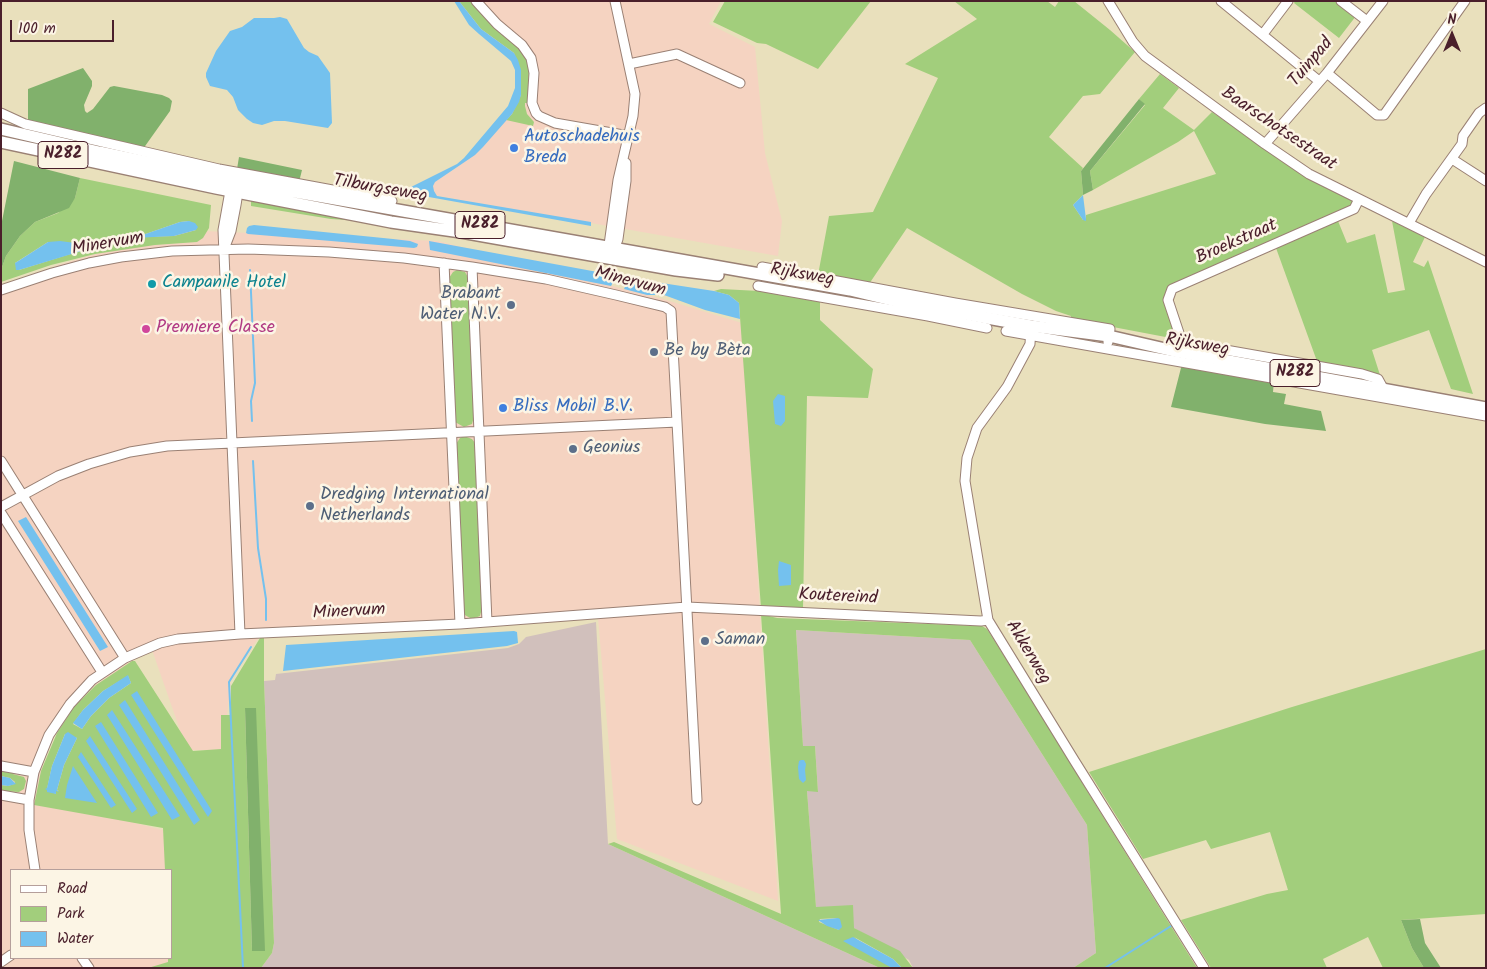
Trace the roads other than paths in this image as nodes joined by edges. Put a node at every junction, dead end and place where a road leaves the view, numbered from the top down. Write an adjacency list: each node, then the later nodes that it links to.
1 (476, 1): 18 (street)
2 (615, 1): 11 (street)
3 (1108, 1): 20 (street, Baarschotsestraat)
4 (1221, 1): 10 (street)
5 (1288, 1): 10 (street)
6 (1341, 1): 9 (street)
7 (1382, 1): 9 (street, Tuinpad)
8 (1465, 1): 12 (street)
9 (1367, 21): 12 (street, Tuinpad)
10 (1263, 34): 13 (street)
11 (629, 64): 14 (street); 18 (street)
12 (1327, 73): 13 (street, Tuinpad)
13 (1319, 81): 20 (street, Tuinpad)
14 (740, 83)
15 (1486, 108): 21 (street)
16 (2, 115): 25 (street, Tilburgseweg)
17 (1, 129): 23 (main road, Tilburgseweg / N282)
18 (629, 136): 28 (street)
19 (1, 142): 23 (main road, Tilburgseweg / N282)
20 (1265, 144): 24 (street, Baarschotsestraat)
21 (1452, 158): 22 (street); 26 (street)
22 (1486, 181)
23 (234, 188): 27 (street); 28 (main road, Tilburgseweg / N282)
24 (1359, 199): 26 (street, Baarschotsestraat); 40 (street, Broekstraat)
25 (392, 201)
26 (1409, 223): 29 (street, Baarschotsestraat)
27 (224, 249): 30 (street, Minervum); 33 (street, Minervum); 47 (street)
28 (611, 252): 32 (main road, Tilburgseweg / N282)
29 (1486, 262)
30 (444, 263): 31 (street, Minervum); 46 (street)
31 (472, 267): 44 (street, Minervum); 45 (street)
32 (757, 277): 34 (main road, Rijksweg / N282); 35 (street, Rijksweg)
33 (1, 290)
34 (850, 290): 35 (main road, Rijksweg / N282); 39 (street, Rijksweg)
35 (900, 306): 36 (street, Rijksweg); 37 (main road, Rijksweg / N282)
36 (987, 328)
37 (1031, 330): 38 (street, Rijksweg); 39 (main road, Rijksweg / N282); 41 (street, Rijksweg); 53 (street, Akkerweg)
38 (1006, 331)
39 (1108, 339): 40 (main road, Rijksweg / N282)
40 (1177, 347): 41 (main road, Rijksweg / N282)
41 (1384, 393): 42 (main road, Rijksweg / N282); 43 (street, Rijksweg)
42 (1486, 408)
43 (1486, 416)
44 (677, 422): 45 (street); 52 (street, Minervum)
45 (479, 431): 46 (street); 54 (street)
46 (451, 432): 47 (street); 55 (street)
47 (232, 442): 49 (street); 56 (street)
48 (1, 461): 49 (street)
49 (22, 494): 50 (street); 57 (street)
50 (1, 507)
51 (1, 513): 58 (street)
52 (687, 607): 53 (street, Koutereind); 54 (street, Minervum); 63 (street, Minervum)
53 (988, 620): 65 (street, Akkerweg)
54 (487, 622): 55 (street, Minervum)
55 (460, 624): 56 (street, Minervum)
56 (240, 634): 57 (street, Minervum)
57 (125, 658): 58 (street, Minervum)
58 (102, 672): 60 (street, Minervum)
59 (1, 766): 60 (street)
60 (34, 772): 62 (street, Minervum)
61 (1, 795): 62 (street)
62 (29, 800): 64 (street, Minervum)
63 (697, 800)
64 (36, 869)
65 (1204, 968)

